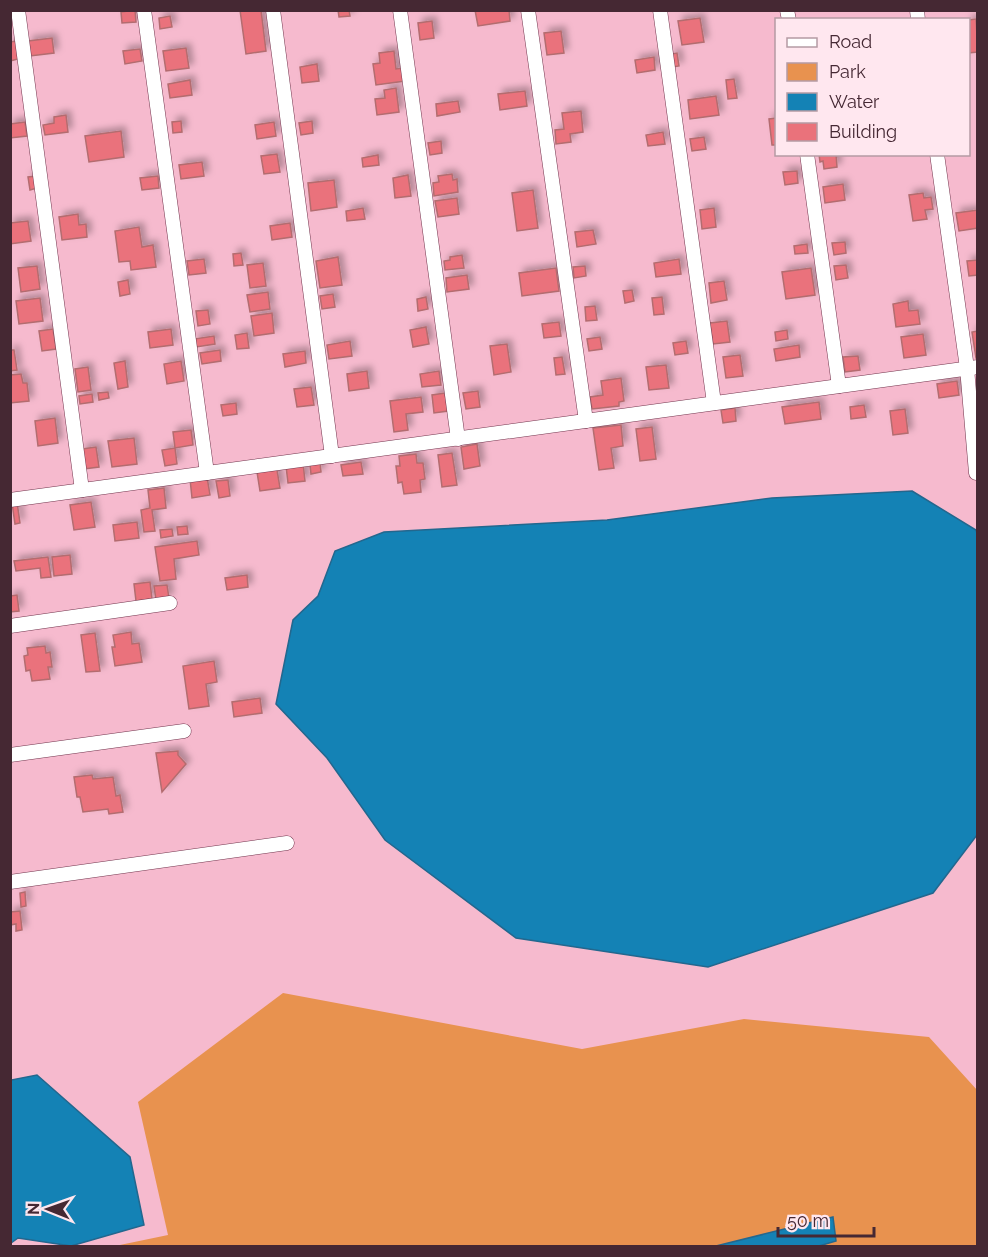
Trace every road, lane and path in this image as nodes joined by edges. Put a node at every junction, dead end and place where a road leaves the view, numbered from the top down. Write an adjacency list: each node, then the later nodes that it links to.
1 (18, 10): 17 (street)
2 (144, 10): 15 (street)
3 (273, 10): 14 (street)
4 (400, 10): 13 (street)
5 (528, 10): 12 (street)
6 (660, 10): 11 (street)
7 (807, 156): 10 (street)
8 (937, 156): 9 (street)
9 (972, 368): 10 (street); 16 (street)
10 (839, 386): 11 (street)
11 (714, 403): 12 (street)
12 (586, 421): 13 (street)
13 (458, 439): 14 (street)
14 (332, 456): 15 (street)
15 (207, 473): 17 (street)
16 (976, 473)
17 (82, 490): 18 (street)
18 (10, 500)
19 (170, 603): 20 (street)
20 (10, 626)
21 (184, 731): 22 (street)
22 (10, 755)
23 (287, 843): 24 (street)
24 (10, 882)

